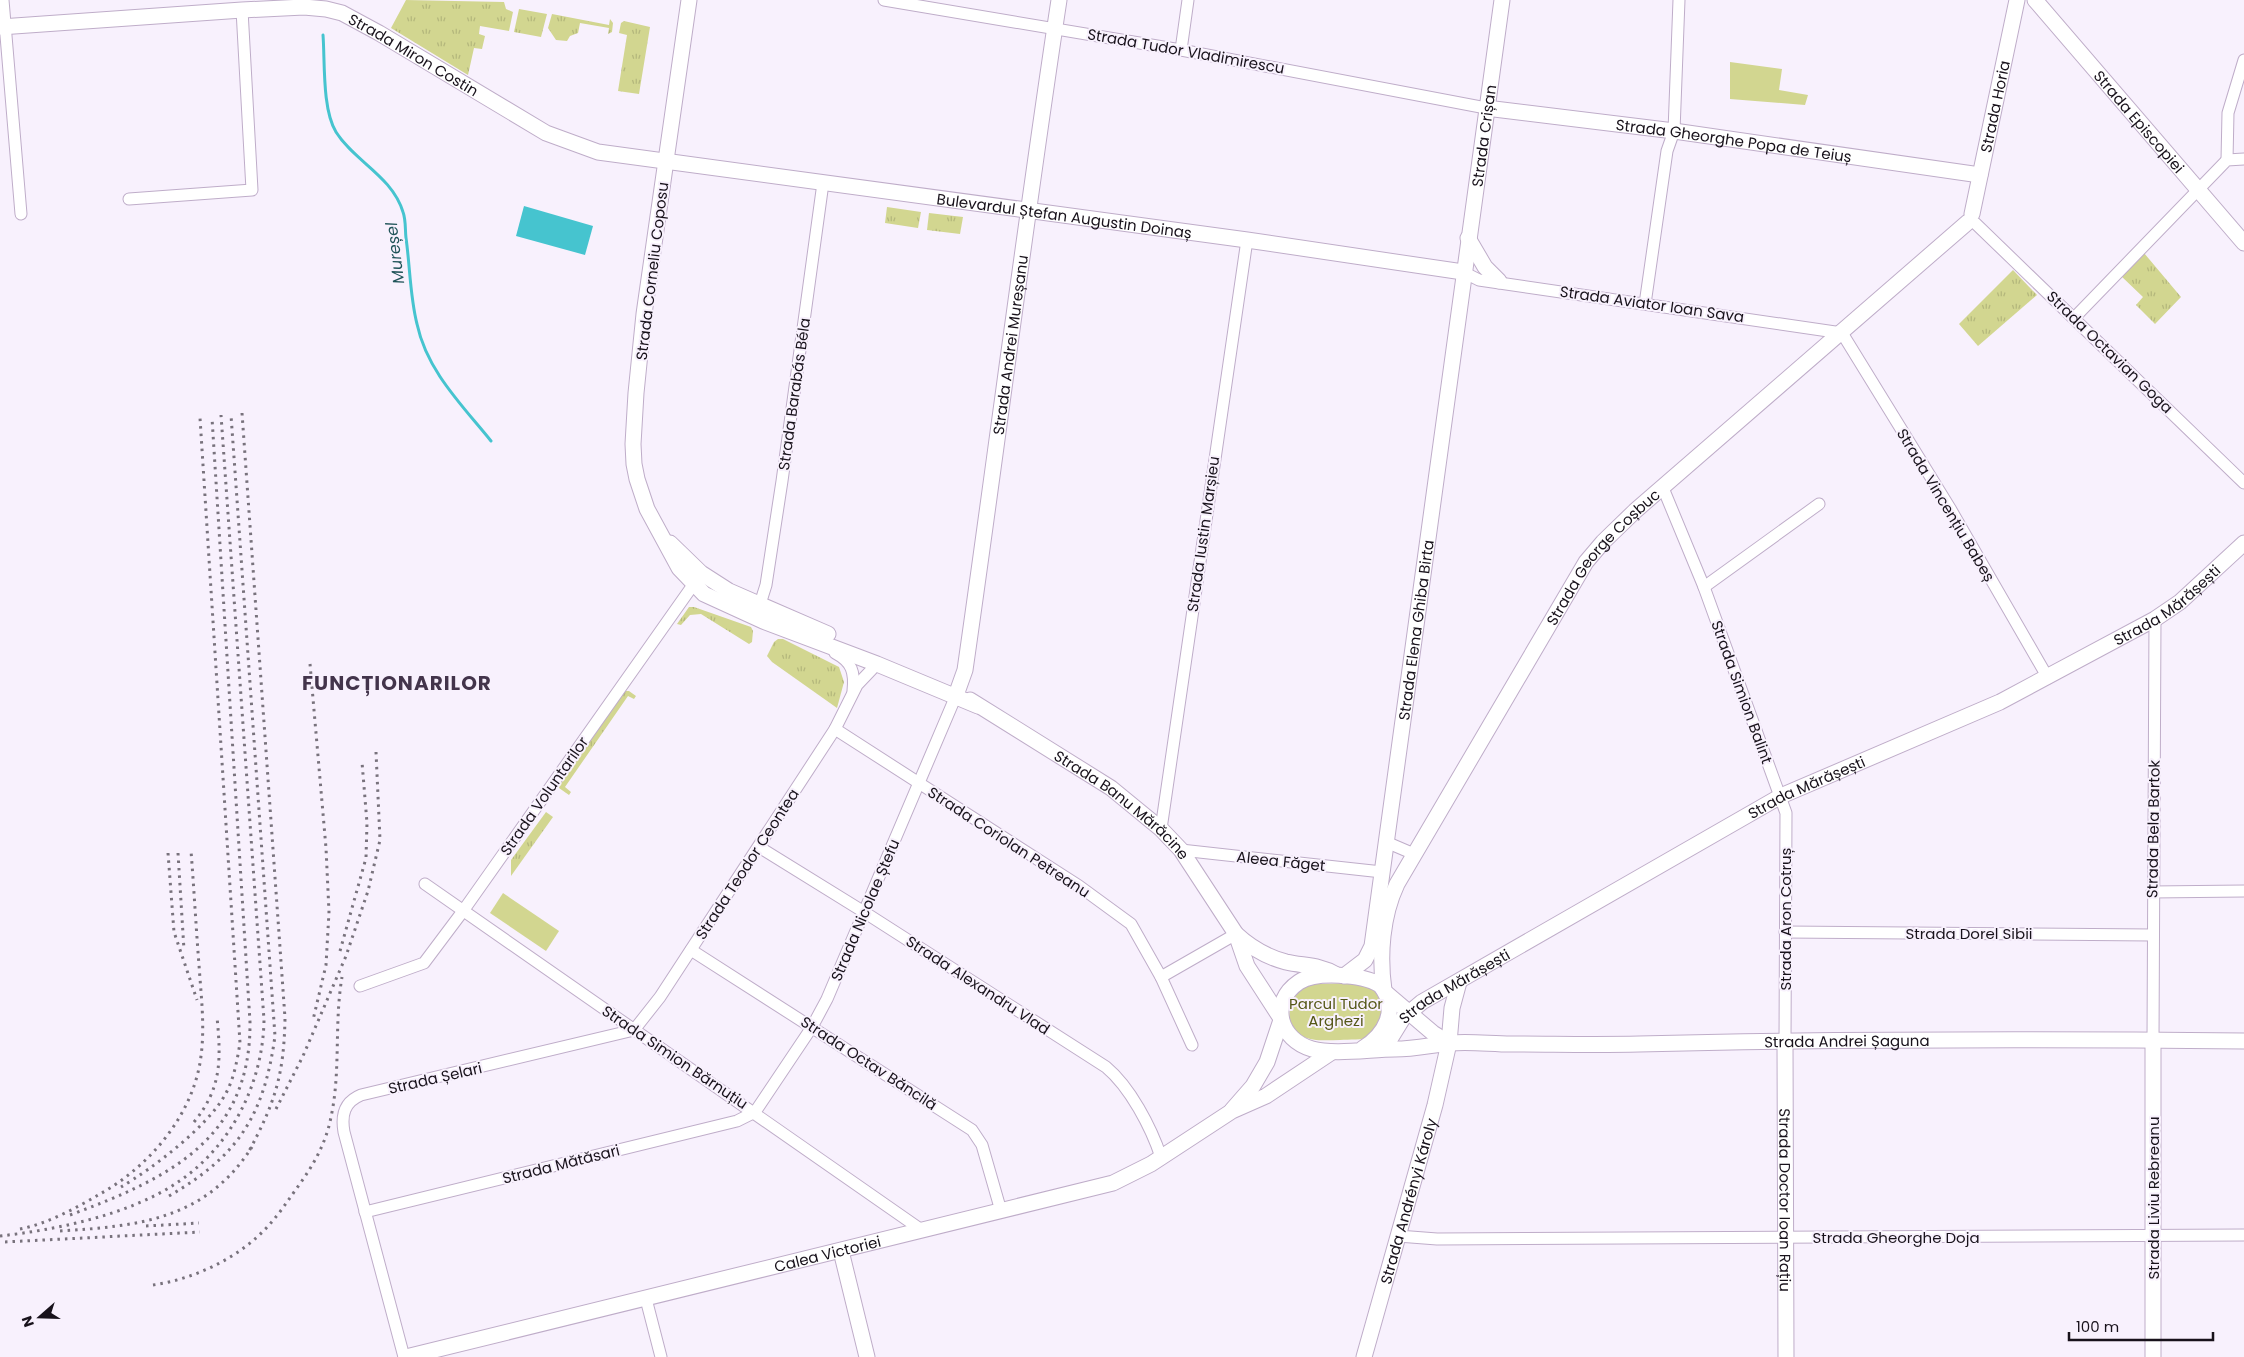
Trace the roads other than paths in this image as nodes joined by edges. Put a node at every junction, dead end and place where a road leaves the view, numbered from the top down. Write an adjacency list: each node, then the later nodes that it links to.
1 (3, 0): 11 (street)
2 (689, 0): 19 (main road, Strada Corneliu Coposu)
3 (884, 0): 12 (street, Strada Tudor Vladimirescu)
4 (1059, 0): 12 (main road, Strada Andrei Mureșanu)
5 (1188, 0): 13 (street)
6 (1502, 0): 15 (main road, Strada Crișan)
7 (1679, 0): 16 (street)
8 (2017, 0): 20 (main road, Strada Horia)
9 (2035, 0): 22 (main road, Strada Episcopiei)
10 (242, 5): 11 (main road, Strada Miron Costin); 19 (main road, Strada Miron Costin); 23 (street)
11 (3, 27): 25 (street)
12 (1054, 29): 13 (street, Strada Tudor Vladimirescu); 24 (main road, Strada Andrei Mureșanu)
13 (1181, 50): 15 (street, Strada Tudor Vladimirescu)
14 (2244, 60): 18 (street)
15 (1486, 108): 16 (main road, Strada Gheorghe Popa de Teiuș); 27 (main road, Strada Crișan)
16 (1674, 131): 20 (main road, Strada Gheorghe Popa de Teiuș); 32 (street)
17 (2244, 159): 18 (street)
18 (2227, 160): 22 (street)
19 (666, 162): 21 (main road, Bulevardul Ștefan Augustin Doinaș); 39 (main road, Strada Corneliu Coposu)
20 (1980, 175): 26 (main road, Strada Horia)
21 (823, 183): 24 (main road, Bulevardul Ștefan Augustin Doinaș); 41 (street, Strada Barabás Béla)
22 (2199, 188): 29 (main road, Strada Episcopiei); 33 (street)
23 (129, 199)
24 (1027, 210): 28 (main road, Bulevardul Ștefan Augustin Doinaș); 47 (main road, Strada Andrei Mureșanu)
25 (21, 214)
26 (1972, 220): 33 (street, Strada Octavian Goga); 34 (main road, Strada George Coșbuc)
27 (1468, 238): 30 (main road, Strada Crișan); 31 (main road)
28 (1247, 240): 30 (main road, Bulevardul Ștefan Augustin Doinaș); 51 (street, Strada Iustin Marșieu)
29 (2244, 243)
30 (1463, 272): 31 (street, Strada Aviator Ioan Sava); 52 (main road, Strada Elena Ghiba Birta)
31 (1499, 281): 32 (street, Strada Aviator Ioan Sava)
32 (1645, 304): 34 (street, Strada Aviator Ioan Sava)
33 (2075, 317): 35 (street, Strada Octavian Goga)
34 (1842, 333): 36 (main road, Strada George Coșbuc); 45 (street, Strada Vincențiu Babeș)
35 (2244, 483)
36 (1663, 488): 40 (street, Strada Simion Balint); 55 (main road, Strada George Coșbuc)
37 (1819, 504): 40 (street)
38 (2244, 543): 42 (main road, Strada Mărășești)
39 (697, 579): 41 (main road, Strada Banu Mărăcine); 43 (main road, Strada Banu Mărăcine); 60 (street, Strada Voluntarilor)
40 (1704, 587): 50 (street, Strada Simion Balint)
41 (760, 604): 47 (main road, Strada Banu Mărăcine)
42 (2155, 619): 45 (main road, Strada Mărășești); 59 (street, Strada Bela Bartok)
43 (822, 642): 44 (main road, Strada Banu Mărăcine); 46 (street, Strada Teodor Ceontea)
44 (877, 664): 46 (street, Strada Teodor Ceontea); 47 (main road, Strada Banu Mărăcine)
45 (2048, 678): 50 (main road, Strada Mărășești)
46 (853, 693): 48 (street, Strada Teodor Ceontea)
47 (957, 694): 49 (street, Strada Nicolae Ștefu); 51 (main road, Strada Banu Mărăcine)
48 (835, 729): 49 (street, Strada Coriolan Petreanu); 53 (street, Strada Teodor Ceontea)
49 (918, 784): 61 (street, Strada Nicolae Ștefu); 67 (street, Strada Coriolan Petreanu)
50 (1781, 796): 62 (street, Strada Aron Cotruș); 68 (main road, Strada Mărășești)
51 (1161, 829): 54 (main road, Strada Banu Mărăcine)
52 (1386, 842): 55 (street); 56 (main road, Strada Elena Ghiba Birta)
53 (758, 847): 61 (street, Strada Alexandru Vlad); 65 (street, Strada Teodor Ceontea)
54 (1181, 850): 56 (street, Aleea Făget); 63 (main road, Strada Banu Mărăcine)
55 (1414, 854): 70 (main road, Strada George Coșbuc)
56 (1382, 872): 66 (main road, Strada Elena Ghiba Birta)
57 (425, 884): 60 (street, Strada Simion Bărnuțiu)
58 (2244, 891): 59 (street)
59 (2152, 892): 64 (street, Strada Bela Bartok)
60 (463, 911): 69 (street, Strada Voluntarilor); 74 (street, Strada Simion Bărnuțiu)
61 (864, 912): 73 (street, Strada Nicolae Ștefu); 85 (street, Strada Alexandru Vlad)
62 (1785, 932): 64 (street, Strada Dorel Sibii); 77 (street, Strada Aron Cotruș)
63 (1236, 934): 66 (main road, Strada Banu Mărăcine); 67 (street); 72 (main road, Strada Banu Mărăcine)
64 (2152, 935): 75 (street, Strada Bela Bartok)
65 (691, 950): 73 (street, Strada Octav Băncilă); 74 (street, Strada Teodor Ceontea)
66 (1341, 976): 70 (main road); 72 (main road)
67 (1161, 977): 79 (street, Strada Coriolan Petreanu)
68 (1459, 982): 71 (main road, Strada Mărășești); 78 (main road)
69 (360, 986)
70 (1385, 992): 71 (main road); 80 (main road)
71 (1409, 1013): 78 (main road); 81 (main road, Strada Mărășești)
72 (1281, 1019): 82 (main road); 83 (main road, Calea Victoriei)
73 (812, 1027): 84 (street, Strada Nicolae Ștefu); 86 (street, Strada Octav Băncilă)
74 (634, 1030): 84 (street, Strada Simion Bărnuțiu); 87 (street, Strada Șelari)
75 (2153, 1040): 76 (main road, Strada Andrei Șaguna); 77 (main road, Strada Andrei Șaguna); 91 (main road, Strada Liviu Rebreanu)
76 (2244, 1041)
77 (1785, 1042): 78 (main road, Strada Andrei Șaguna); 92 (main road, Strada Doctor Ioan Rațiu)
78 (1449, 1043): 81 (main road, Strada Andrei Șaguna); 90 (main road, Strada Andrényi Károly)
79 (1192, 1045)
80 (1362, 1049): 81 (main road, Strada Andrei Șaguna); 82 (main road)
81 (1381, 1049)
82 (1332, 1052): 83 (main road, Calea Victoriei)
83 (1232, 1111): 85 (main road, Calea Victoriei)
84 (755, 1112): 87 (street, Strada Mătăsari); 88 (street, Strada Simion Bărnuțiu)
85 (1161, 1158): 86 (main road, Calea Victoriei)
86 (1001, 1211): 88 (main road, Calea Victoriei)
87 (365, 1212): 95 (street)
88 (924, 1231): 93 (main road, Calea Victoriei)
89 (2244, 1235): 91 (street, Strada Gheorghe Doja)
90 (1398, 1236): 92 (street, Strada Gheorghe Doja); 98 (main road, Strada Andrényi Károly)
91 (2154, 1236): 92 (street, Strada Gheorghe Doja); 100 (main road, Strada Liviu Rebreanu)
92 (1786, 1238): 99 (main road, Strada Doctor Ioan Rațiu)
93 (842, 1251): 94 (main road, Calea Victoriei); 97 (main road)
94 (646, 1299): 95 (main road, Calea Victoriei); 96 (street)
95 (405, 1357)
96 (661, 1357)
97 (867, 1357)
98 (1364, 1357)
99 (1786, 1357)
100 (2153, 1357)

